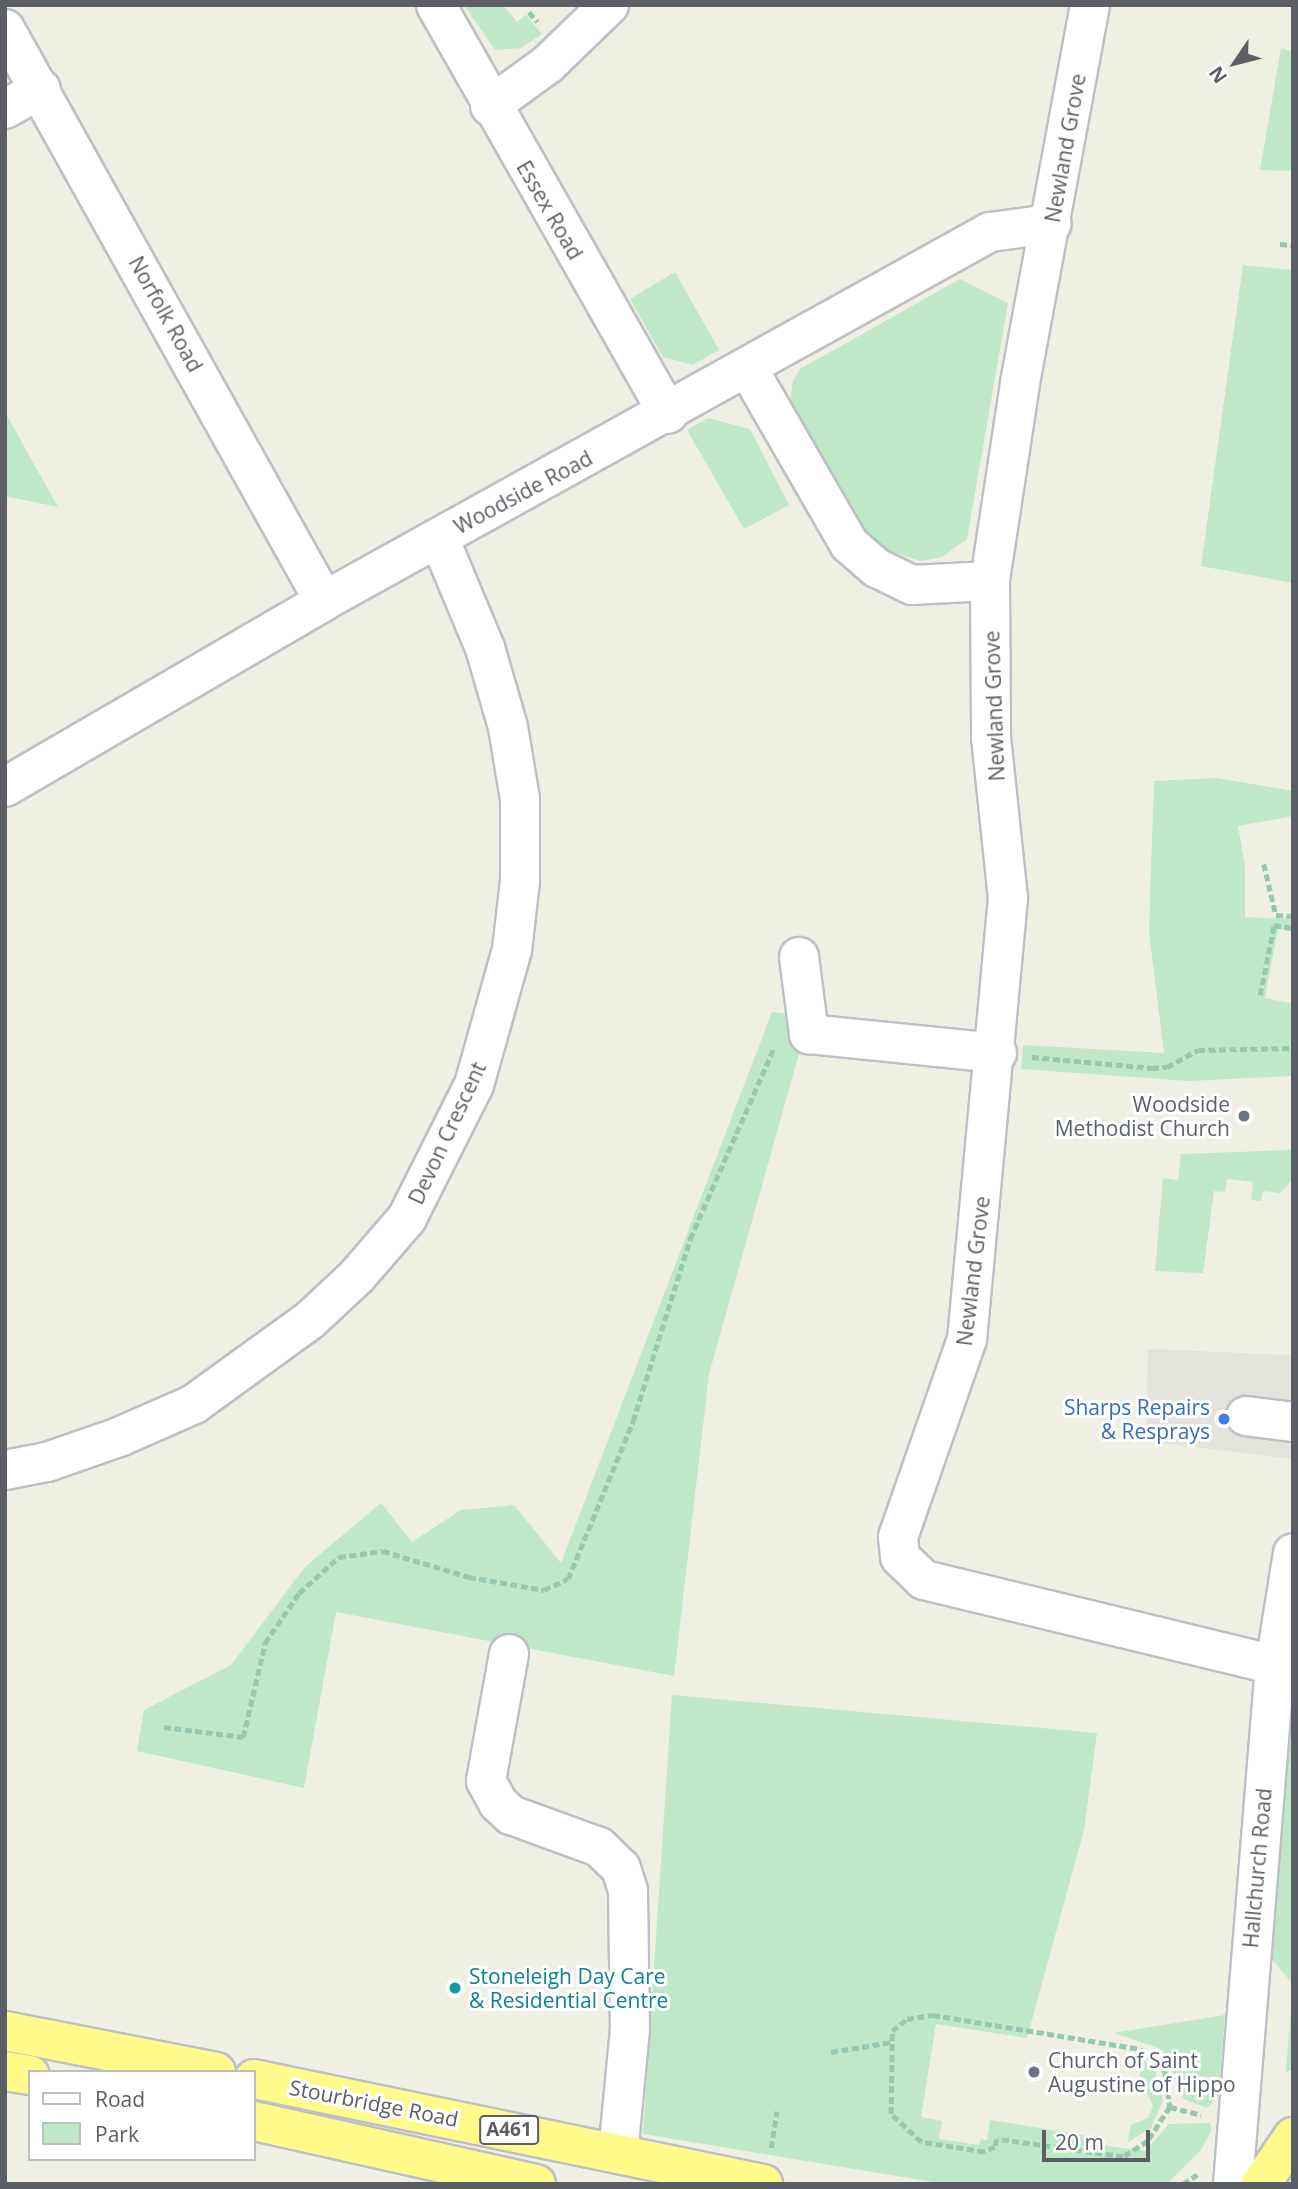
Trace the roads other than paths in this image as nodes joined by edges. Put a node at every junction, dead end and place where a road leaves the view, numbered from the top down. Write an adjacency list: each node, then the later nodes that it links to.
1 (436, 5): 6 (street, Essex Road)
2 (609, 5): 6 (street)
3 (1090, 5): 8 (street, Newland Grove)
4 (5, 29): 5 (street, Norfolk Road)
5 (41, 89): 7 (street); 13 (street, Norfolk Road)
6 (490, 106): 10 (street, Essex Road)
7 (5, 109)
8 (1052, 224): 9 (street, Woodside Road); 12 (street, Newland Grove)
9 (747, 367): 10 (street, Woodside Road); 12 (street)
10 (668, 414): 11 (street, Woodside Road)
11 (439, 538): 13 (street, Woodside Road); 19 (street, Devon Crescent)
12 (990, 581): 16 (street, Newland Grove)
13 (324, 601): 14 (street, Woodside Road)
14 (5, 787)
15 (799, 957): 16 (street)
16 (997, 1053): 22 (street, Newland Grove)
17 (1246, 1416): 18 (street)
18 (1293, 1422)
19 (5, 1471)
20 (1293, 1553): 22 (street, Hallchurch Road)
21 (509, 1654): 30 (street)
22 (1275, 1665): 33 (street, Hallchurch Road)
23 (5, 2031): 25 (highway)
24 (5, 2070): 26 (highway)
25 (206, 2070)
26 (28, 2075)
27 (256, 2079): 30 (highway, Stourbridge Road / A461)
28 (256, 2121): 32 (highway, Stourbridge Road / A461)
29 (1293, 2137): 34 (highway)
30 (618, 2153): 31 (highway, Stourbridge Road / A461)
31 (766, 2170)
32 (536, 2184)
33 (1233, 2184)
34 (1261, 2184)

